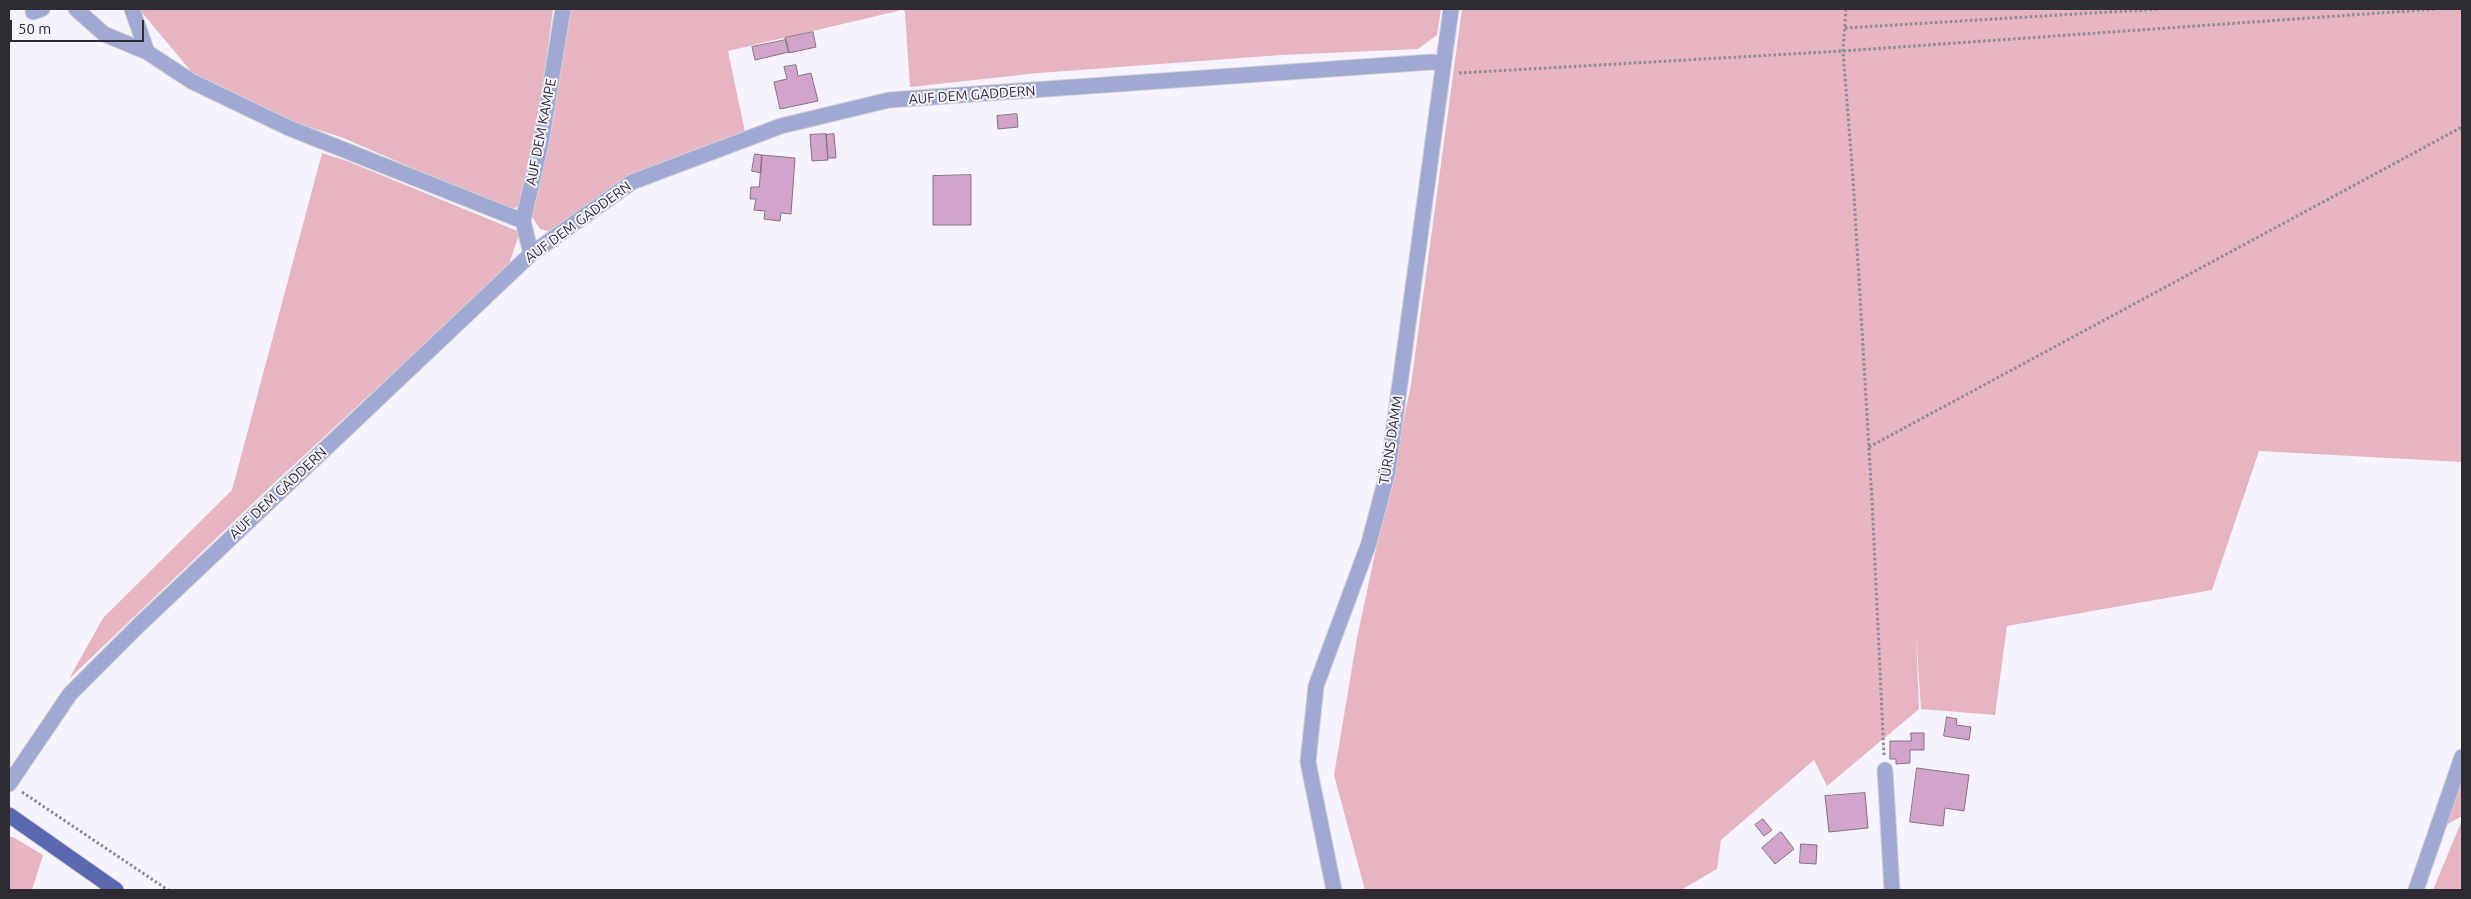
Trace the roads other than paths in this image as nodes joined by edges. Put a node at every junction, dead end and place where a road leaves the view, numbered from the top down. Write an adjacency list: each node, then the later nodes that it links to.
1 (76, 9): 5 (street)
2 (132, 9): 5 (street)
3 (563, 9): 7 (street, AUF DEM KAMPE)
4 (1451, 9): 6 (street, TÜRNS DAMM)
5 (147, 52): 7 (street)
6 (1443, 69): 8 (street, AUF DEM GADDERN); 14 (street, TÜRNS DAMM)
7 (523, 221): 8 (street, AUF DEM KAMPE)
8 (531, 254): 11 (street, AUF DEM GADDERN)
9 (2462, 757): 16 (street)
10 (1885, 770): 15 (street)
11 (9, 784)
12 (9, 815): 13 (main road)
13 (116, 890)
14 (1334, 890)
15 (1892, 890)
16 (2416, 890)

